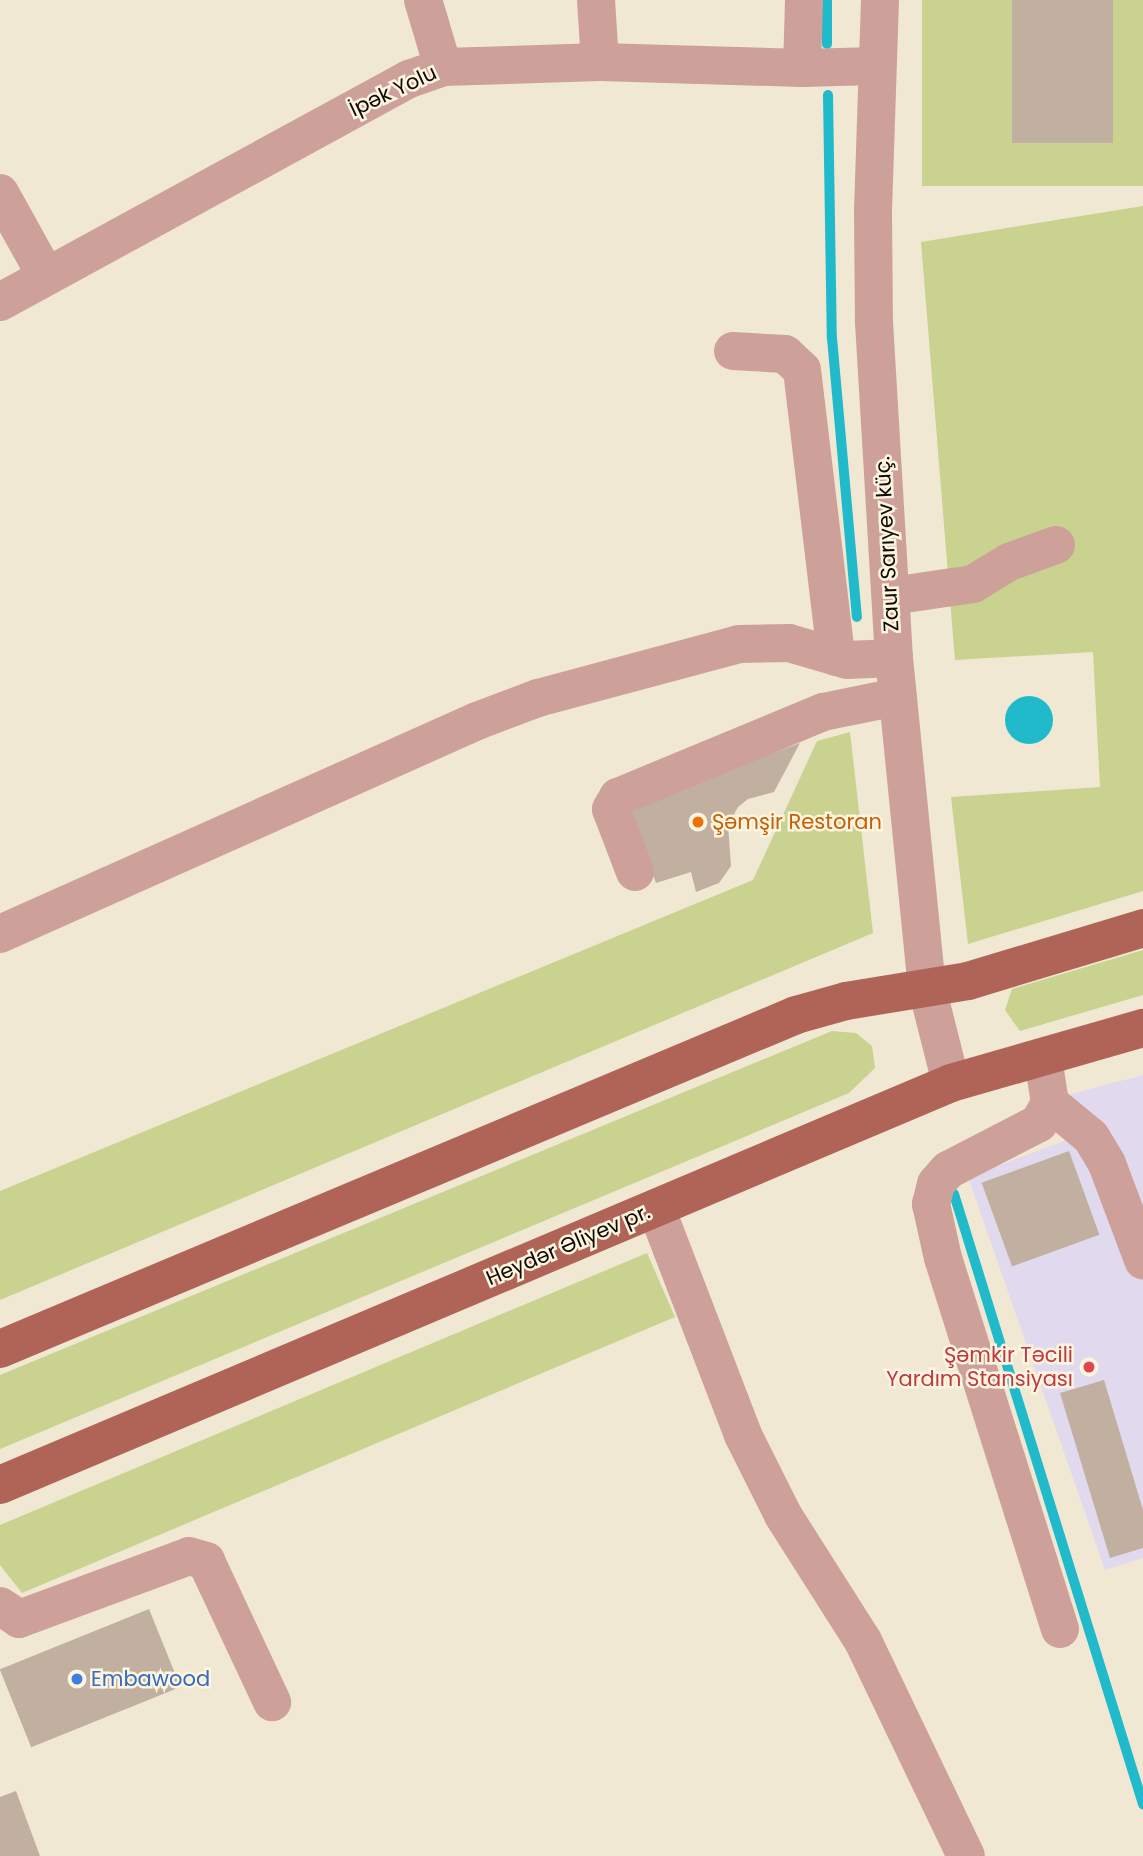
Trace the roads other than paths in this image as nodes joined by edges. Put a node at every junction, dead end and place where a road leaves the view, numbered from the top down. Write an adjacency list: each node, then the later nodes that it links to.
1 (424, 0): 7 (street)
2 (596, 0): 5 (street)
3 (804, 0): 8 (street)
4 (880, 0): 6 (street, Zaur Sarıyev küç.)
5 (600, 62): 7 (street, İpək Yolu); 8 (street, İpək Yolu)
6 (876, 66): 8 (street, İpək Yolu); 14 (street, Zaur Sarıyev küç.)
7 (443, 67): 10 (street, İpək Yolu)
8 (802, 68)
9 (0, 193): 10 (street)
10 (46, 276): 11 (street, İpək Yolu)
11 (0, 302)
12 (733, 351): 15 (street)
13 (1056, 545): 14 (street)
14 (891, 596): 16 (street, Zaur Sarıyev küç.)
15 (836, 657): 16 (street); 20 (street)
16 (894, 658): 17 (street, Zaur Sarıyev küç.)
17 (897, 697): 18 (street); 21 (street, Zaur Sarıyev küç.)
18 (635, 872)
19 (1143, 928): 21 (main road)
20 (0, 934)
21 (927, 988): 24 (street, Zaur Sarıyev küç.); 28 (main road)
22 (1143, 1028): 23 (main road, Heydər Əliyev pr.)
23 (1043, 1058): 24 (main road, Heydər Əliyev pr.); 25 (street)
24 (951, 1083): 26 (main road, Heydər Əliyev pr.)
25 (1050, 1103): 27 (street); 31 (street)
26 (656, 1208): 29 (main road, Heydər Əliyev pr.); 33 (street)
27 (1143, 1260)
28 (0, 1349)
29 (0, 1485)
30 (0, 1606): 32 (street)
31 (1060, 1629)
32 (272, 1702)
33 (966, 1856)

